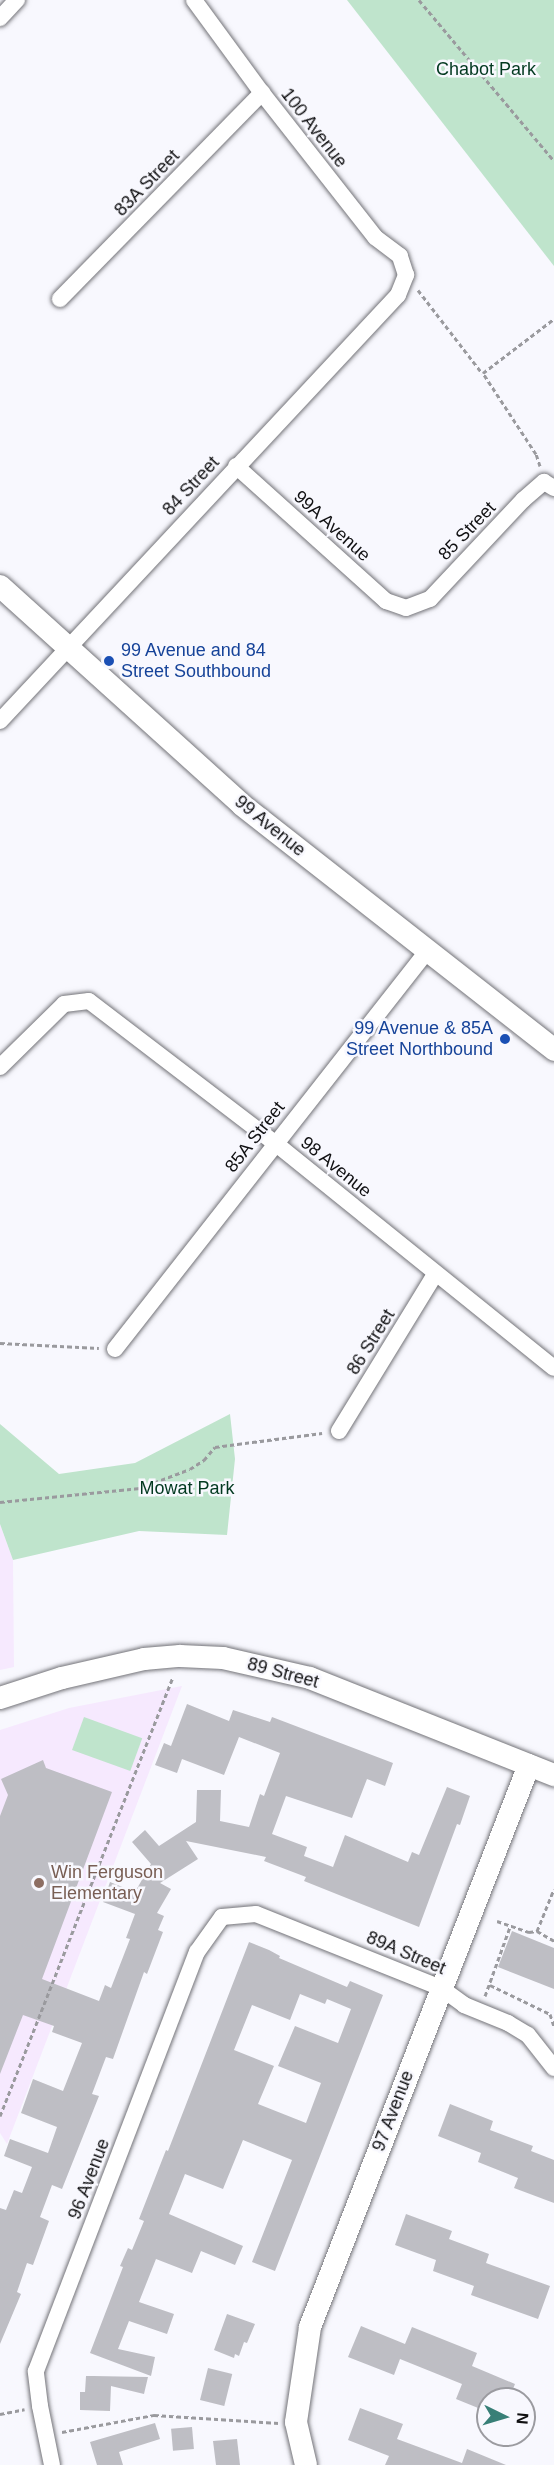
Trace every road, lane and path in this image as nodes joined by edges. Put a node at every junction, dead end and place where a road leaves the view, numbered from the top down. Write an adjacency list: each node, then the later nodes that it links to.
1 (17, 0): 4 (street)
2 (194, 0): 5 (street, 100 Avenue)
3 (419, 0): 6 (path)
4 (0, 18)
5 (262, 93): 7 (street, 100 Avenue); 8 (street, 83A Street)
6 (554, 161)
7 (406, 275): 10 (path); 11 (street, 84 Street)
8 (60, 299)
9 (554, 320): 10 (path)
10 (483, 373): 12 (path)
11 (236, 466): 14 (street, 99A Avenue); 15 (street, 84 Street)
12 (549, 485): 14 (street, 85 Street)
13 (0, 586): 15 (street, 99 Avenue)
14 (406, 608)
15 (68, 648): 16 (street, 84 Street); 17 (street, 99 Avenue)
16 (0, 721)
17 (428, 950): 18 (street, 99 Avenue); 20 (street, 85A Street)
18 (554, 1050)
19 (0, 1067): 20 (street, 98 Avenue)
20 (275, 1143): 21 (street, 98 Avenue); 23 (street, 85A Street)
21 (436, 1273): 24 (street, 98 Avenue); 25 (street, 86 Street)
22 (0, 1343): 23 (path)
23 (116, 1349)
24 (554, 1368)
25 (339, 1431): 26 (path)
26 (0, 1503)
27 (180, 1656): 28 (street, 89 Street); 29 (street, 89 Street); 43 (path)
28 (0, 1698)
29 (529, 1765): 30 (street, 89 Street); 38 (street, 97 Avenue)
30 (554, 1775)
31 (554, 1889): 35 (path)
32 (222, 1917): 38 (street, 89A Street); 44 (street, 96 Avenue)
33 (497, 1921): 34 (path)
34 (510, 1927): 35 (path); 37 (path)
35 (537, 1931): 36 (path)
36 (554, 1941)
37 (490, 1985): 39 (path); 40 (path)
38 (441, 1988): 42 (street, 89A Street); 46 (street, 97 Avenue)
39 (484, 1998)
40 (552, 2014): 41 (path)
41 (554, 2026)
42 (554, 2068)
43 (0, 2116)
44 (40, 2406): 45 (path); 47 (street, 96 Avenue)
45 (0, 2414)
46 (296, 2422): 47 (path); 49 (street, 97 Avenue)
47 (45, 2436): 48 (street, 96 Avenue)
48 (52, 2465)
49 (306, 2465)

